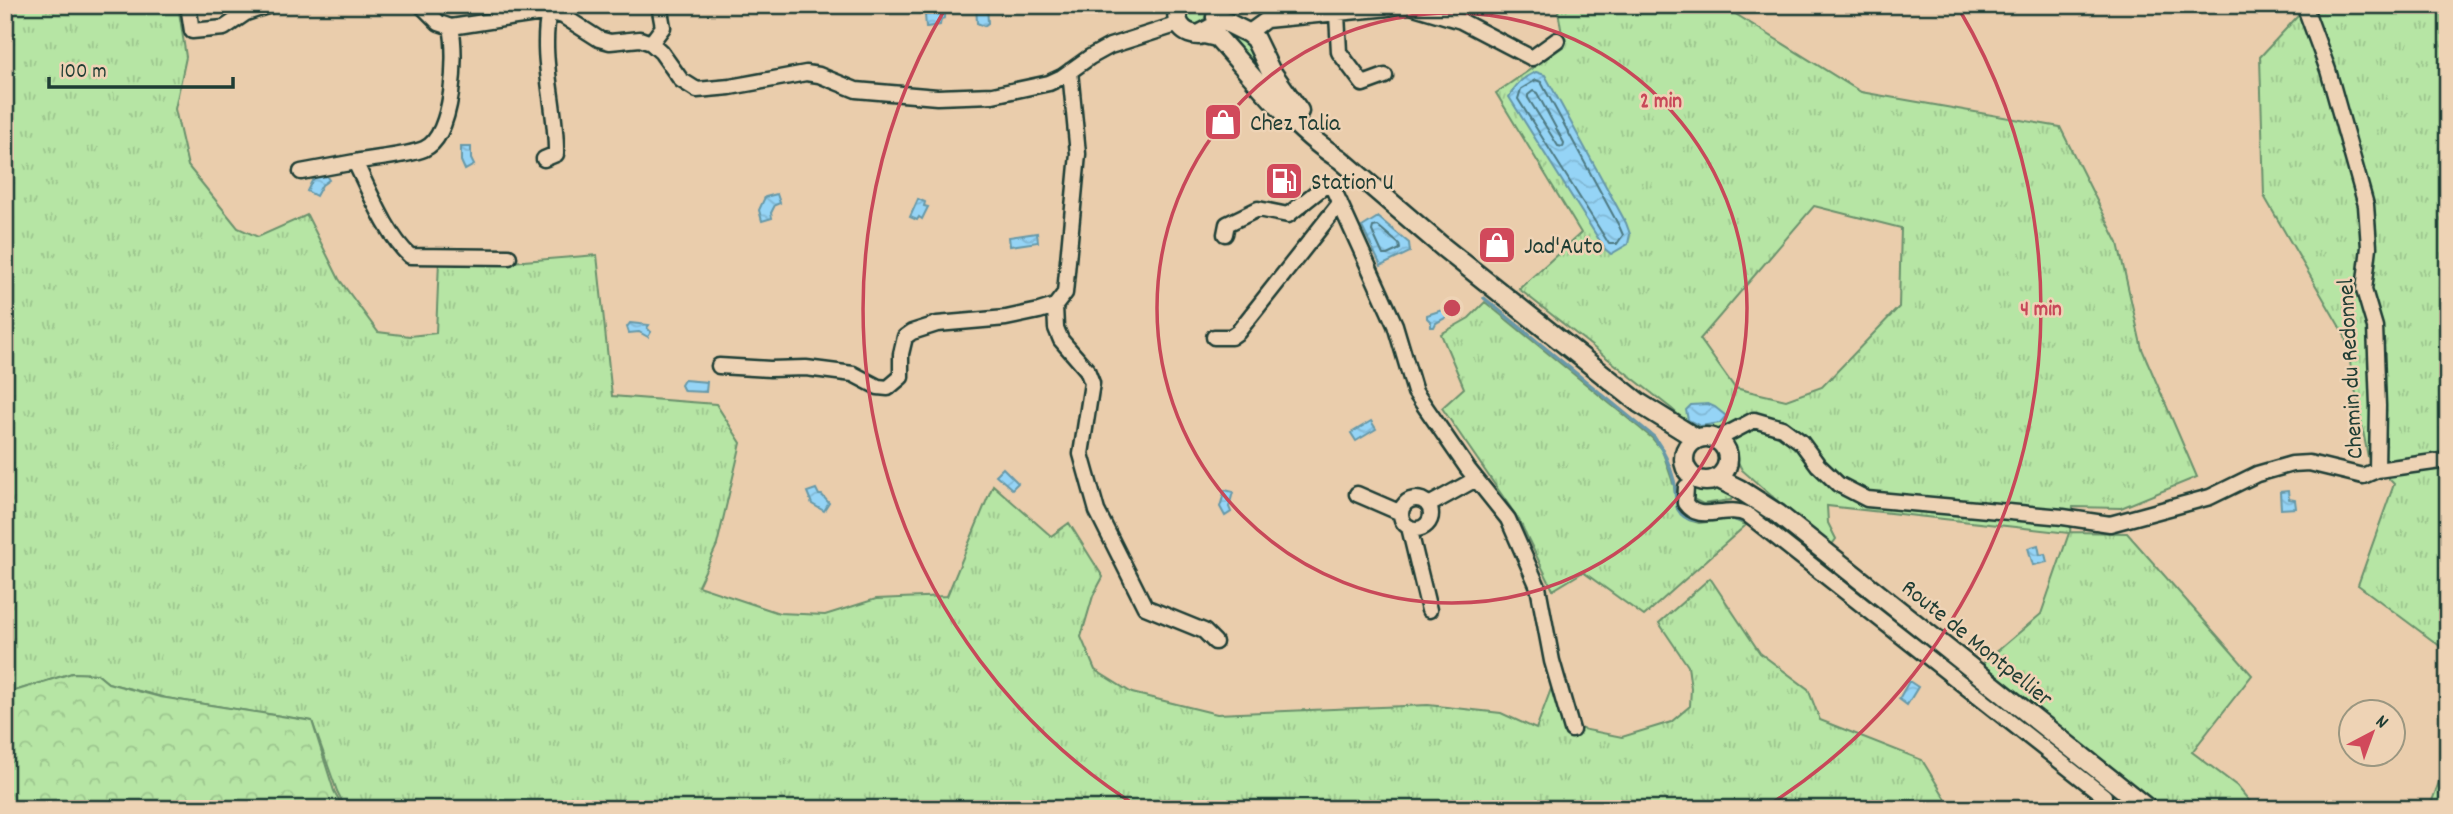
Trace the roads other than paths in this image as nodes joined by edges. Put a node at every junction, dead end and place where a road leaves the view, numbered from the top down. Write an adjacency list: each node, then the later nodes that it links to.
1 (188, 5): 2 (street)
2 (270, 5)
3 (421, 5): 11 (street)
4 (659, 5): 15 (street)
5 (2304, 5): 36 (street, Chemin du Redonnel)
6 (1410, 6): 10 (street); 14 (street)
7 (1215, 11): 12 (street); 13 (street)
8 (549, 12): 11 (street); 15 (street); 20 (street)
9 (1177, 12): 13 (street, Route de Montpellier); 17 (street)
10 (1337, 14): 12 (street); 19 (street)
11 (451, 27): 21 (street)
12 (1248, 33): 16 (street, Route de Montpellier)
13 (1204, 34): 18 (street, Route de Montpellier)
14 (1557, 40)
15 (651, 43): 17 (street)
16 (1266, 62): 18 (street); 22 (street, Route de Montpellier)
17 (1070, 71): 28 (street)
18 (1249, 72): 22 (street, Route de Montpellier)
19 (1385, 76)
20 (544, 159)
21 (355, 162): 23 (street); 27 (street)
22 (1342, 162): 24 (street); 31 (street, Route de Montpellier)
23 (301, 172)
24 (1332, 186): 25 (street); 26 (street)
25 (1340, 203): 29 (street); 38 (street)
26 (1225, 234)
27 (509, 257)
28 (1055, 306): 30 (street); 46 (street)
29 (1214, 337)
30 (719, 366)
31 (1639, 403): 32 (street, Route de Montpellier); 34 (street, Route de Montpellier)
32 (1697, 439): 33 (street, Route de Montpellier); 34 (street)
33 (1725, 445): 36 (street, Chemin du Redonnel); 37 (street); 43 (street, Route de Montpellier)
34 (1685, 453): 37 (street, Route de Montpellier)
35 (2448, 460): 36 (street)
36 (2377, 470)
37 (1717, 478): 43 (street, Route de Montpellier)
38 (1476, 479): 41 (street); 47 (street)
39 (1686, 487): 48 (street)
40 (1357, 494): 42 (street)
41 (1429, 505): 42 (street); 44 (street)
42 (1401, 513): 44 (street)
43 (1778, 514): 49 (street, Route de Montpellier)
44 (1409, 527): 45 (street)
45 (1429, 610)
46 (1215, 642)
47 (1572, 730)
48 (2104, 796)
49 (2148, 809)

